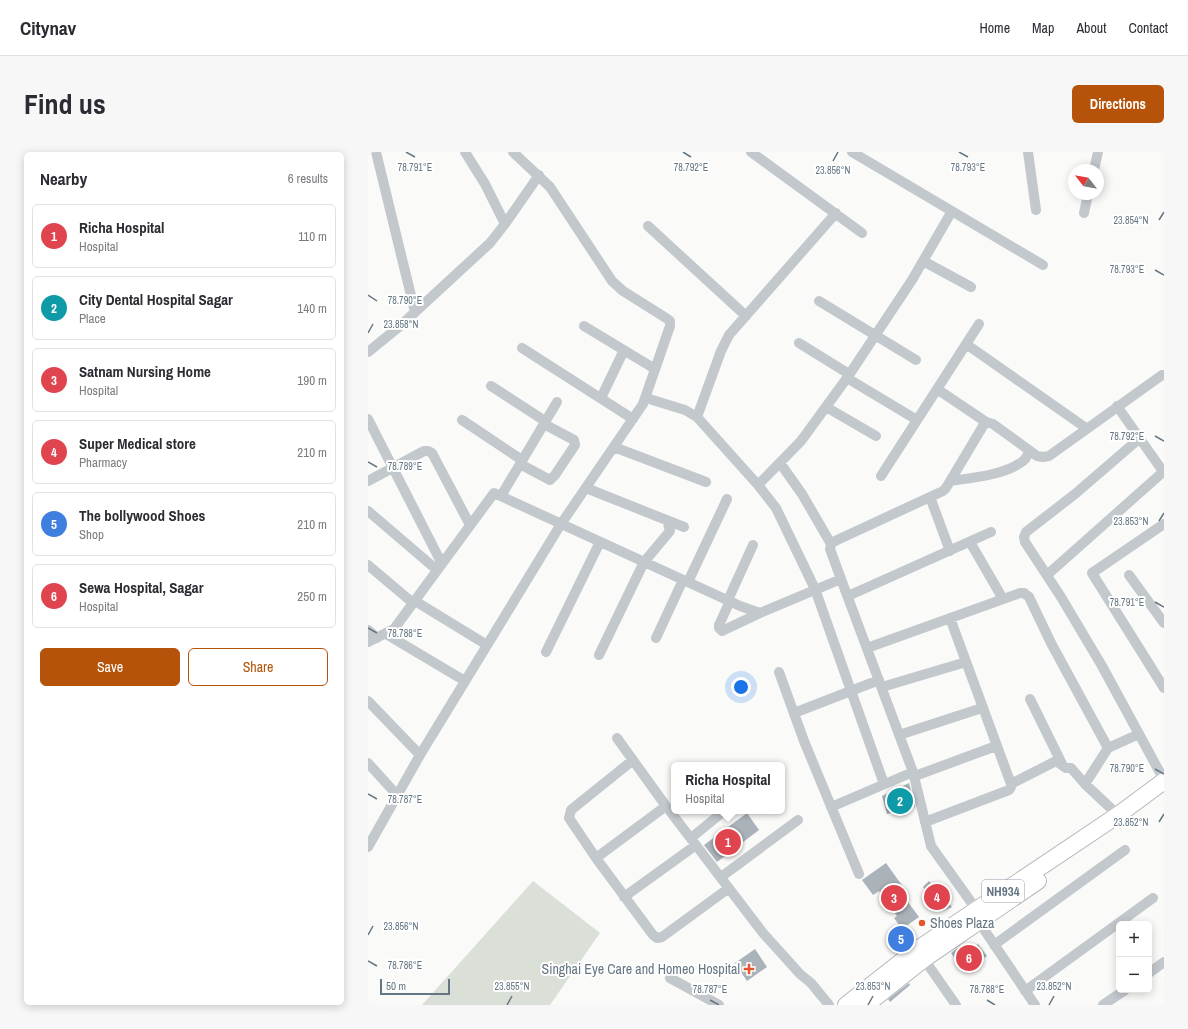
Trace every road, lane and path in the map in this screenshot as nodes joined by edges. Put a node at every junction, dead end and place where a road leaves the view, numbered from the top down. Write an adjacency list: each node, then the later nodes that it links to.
1 (376, 152): 22 (street)
2 (465, 152): 15 (street)
3 (513, 152): 9 (street)
4 (751, 152): 14 (street)
5 (852, 152): 12 (street)
6 (1028, 152): 11 (street)
7 (1098, 152): 8 (street)
8 (1095, 164)
9 (539, 175): 15 (street); 33 (street)
10 (1087, 200): 13 (street)
11 (1036, 210)
12 (952, 211): 18 (street); 19 (street)
13 (1084, 213)
14 (836, 214): 17 (street); 23 (street)
15 (505, 224): 22 (street)
16 (648, 226): 23 (street)
17 (862, 233)
18 (923, 261): 20 (street); 26 (street)
19 (1043, 265)
20 (971, 287)
21 (819, 301): 26 (street)
22 (415, 312): 31 (street)
23 (746, 316): 43 (street)
24 (979, 324): 28 (street)
25 (584, 326): 30 (street)
26 (876, 336): 32 (street); 35 (street)
27 (799, 343): 35 (street)
28 (966, 344): 37 (street); 50 (street)
29 (522, 348): 38 (street)
30 (624, 350): 33 (street); 38 (street)
31 (368, 352)
32 (916, 360)
33 (655, 369): 39 (street)
34 (1164, 374): 41 (street)
35 (848, 376): 42 (street); 47 (street)
36 (491, 386): 49 (street)
37 (937, 389): 47 (street); 48 (street)
38 (601, 398): 45 (street)
39 (646, 398): 43 (street); 45 (street)
40 (557, 402): 49 (street)
41 (1117, 406): 50 (street); 52 (street)
42 (826, 407): 51 (street); 56 (street)
43 (697, 417): 63 (street)
44 (368, 419): 57 (street)
45 (633, 419): 53 (street)
46 (462, 420): 55 (street)
47 (917, 420): 59 (street)
48 (986, 422): 54 (street); 61 (street)
49 (544, 423): 55 (street); 55 (street)
50 (1086, 428): 54 (street)
51 (876, 436)
52 (1140, 438): 58 (street); 83 (street)
53 (614, 447): 62 (street); 64 (street)
54 (1030, 451): 61 (street)
55 (521, 462): 65 (street)
56 (780, 463): 63 (street); 77 (street)
57 (393, 468): 60 (street); 72 (street); 82 (street)
58 (1164, 473): 83 (street)
59 (881, 476)
60 (368, 481)
61 (950, 481): 66 (street)
62 (706, 482)
63 (758, 485): 87 (street)
64 (586, 488): 69 (street); 70 (street)
65 (501, 496): 70 (street); 72 (street)
66 (930, 497): 77 (street); 79 (street)
67 (727, 499): 86 (street)
68 (368, 511): 82 (street)
69 (667, 520): 73 (street); 80 (street)
70 (561, 524): 75 (street); 98 (street)
71 (1164, 524): 106 (street)
72 (470, 525): 82 (street)
73 (684, 527)
74 (991, 532): 76 (street)
75 (600, 542): 80 (street); 100 (street)
76 (970, 542): 79 (street); 89 (street)
77 (831, 544): 85 (street)
78 (754, 545): 90 (street)
79 (950, 551): 88 (street)
80 (644, 562): 86 (street); 101 (street)
81 (368, 565): 91 (street)
82 (440, 567): 91 (street)
83 (1047, 575): 112 (street)
84 (1129, 575): 94 (street)
85 (841, 579): 87 (street); 88 (street)
86 (685, 581): 90 (street); 97 (street)
87 (816, 589): 92 (street); 107 (street)
88 (848, 596): 99 (street)
89 (1003, 599): 93 (street); 116 (street)
90 (729, 601): 92 (street); 92 (street)
91 (414, 602): 96 (street); 98 (street)
92 (760, 613)
93 (950, 618): 99 (street); 102 (street)
94 (1164, 623)
95 (368, 630): 96 (street)
96 (377, 638): 104 (street)
97 (656, 638)
98 (487, 646): 104 (street)
99 (867, 648): 105 (street)
100 (546, 652)
101 (599, 655)
102 (966, 662): 105 (street); 110 (street)
103 (779, 672): 111 (street)
104 (465, 681): 117 (street)
105 (880, 684): 107 (street); 113 (street)
106 (1164, 688)
107 (851, 691): 111 (street); 123 (street)
108 (1030, 698): 120 (street)
109 (368, 701): 117 (street)
110 (982, 708): 113 (street); 115 (street)
111 (794, 713): 129 (street)
112 (1139, 734): 116 (street); 122 (street)
113 (899, 735): 121 (street)
114 (617, 738): 118 (street)
115 (996, 746): 121 (street); 124 (street)
116 (1108, 748): 125 (street)
117 (420, 755): 127 (street)
118 (633, 760): 128 (street); 139 (street)
119 (368, 763): 127 (street)
120 (1063, 766): 124 (street); 125 (street)
121 (914, 774): 123 (street); 135 (street)
122 (1164, 781): 133 (highway, NH934)
123 (884, 784): 129 (street)
124 (1011, 784): 135 (street)
125 (1085, 784): 133 (street)
126 (1164, 792): 145 (highway, NH934)
127 (397, 795): 137 (street)
128 (666, 806): 130 (street); 139 (street)
129 (831, 807): 140 (street)
130 (671, 812)
131 (672, 814): 136 (street)
132 (721, 814): 136 (street)
133 (1118, 815): 145 (highway, NH934)
134 (798, 820): 141 (street)
135 (925, 822): 145 (street)
136 (693, 841): 141 (street); 143 (street)
137 (368, 847)
138 (1125, 850): 146 (street)
139 (596, 858): 143 (street)
140 (858, 874)
141 (721, 877): 142 (street)
142 (729, 888): 143 (street); 155 (street)
143 (624, 896)
144 (1153, 898): 151 (street)
145 (978, 916): 146 (street); 147 (highway, NH934); 156 (highway, NH934)
146 (994, 945): 151 (street)
147 (924, 958): 153 (highway, NH934); 157 (street)
148 (1164, 962): 149 (street)
149 (1152, 971)
150 (670, 978): 154 (street)
151 (1025, 990): 158 (street)
152 (1121, 993): 159 (street)
153 (871, 1003)
154 (720, 1005)
155 (829, 1005)
156 (846, 1005)
157 (956, 1005)
158 (1035, 1005)
159 (1103, 1005)

